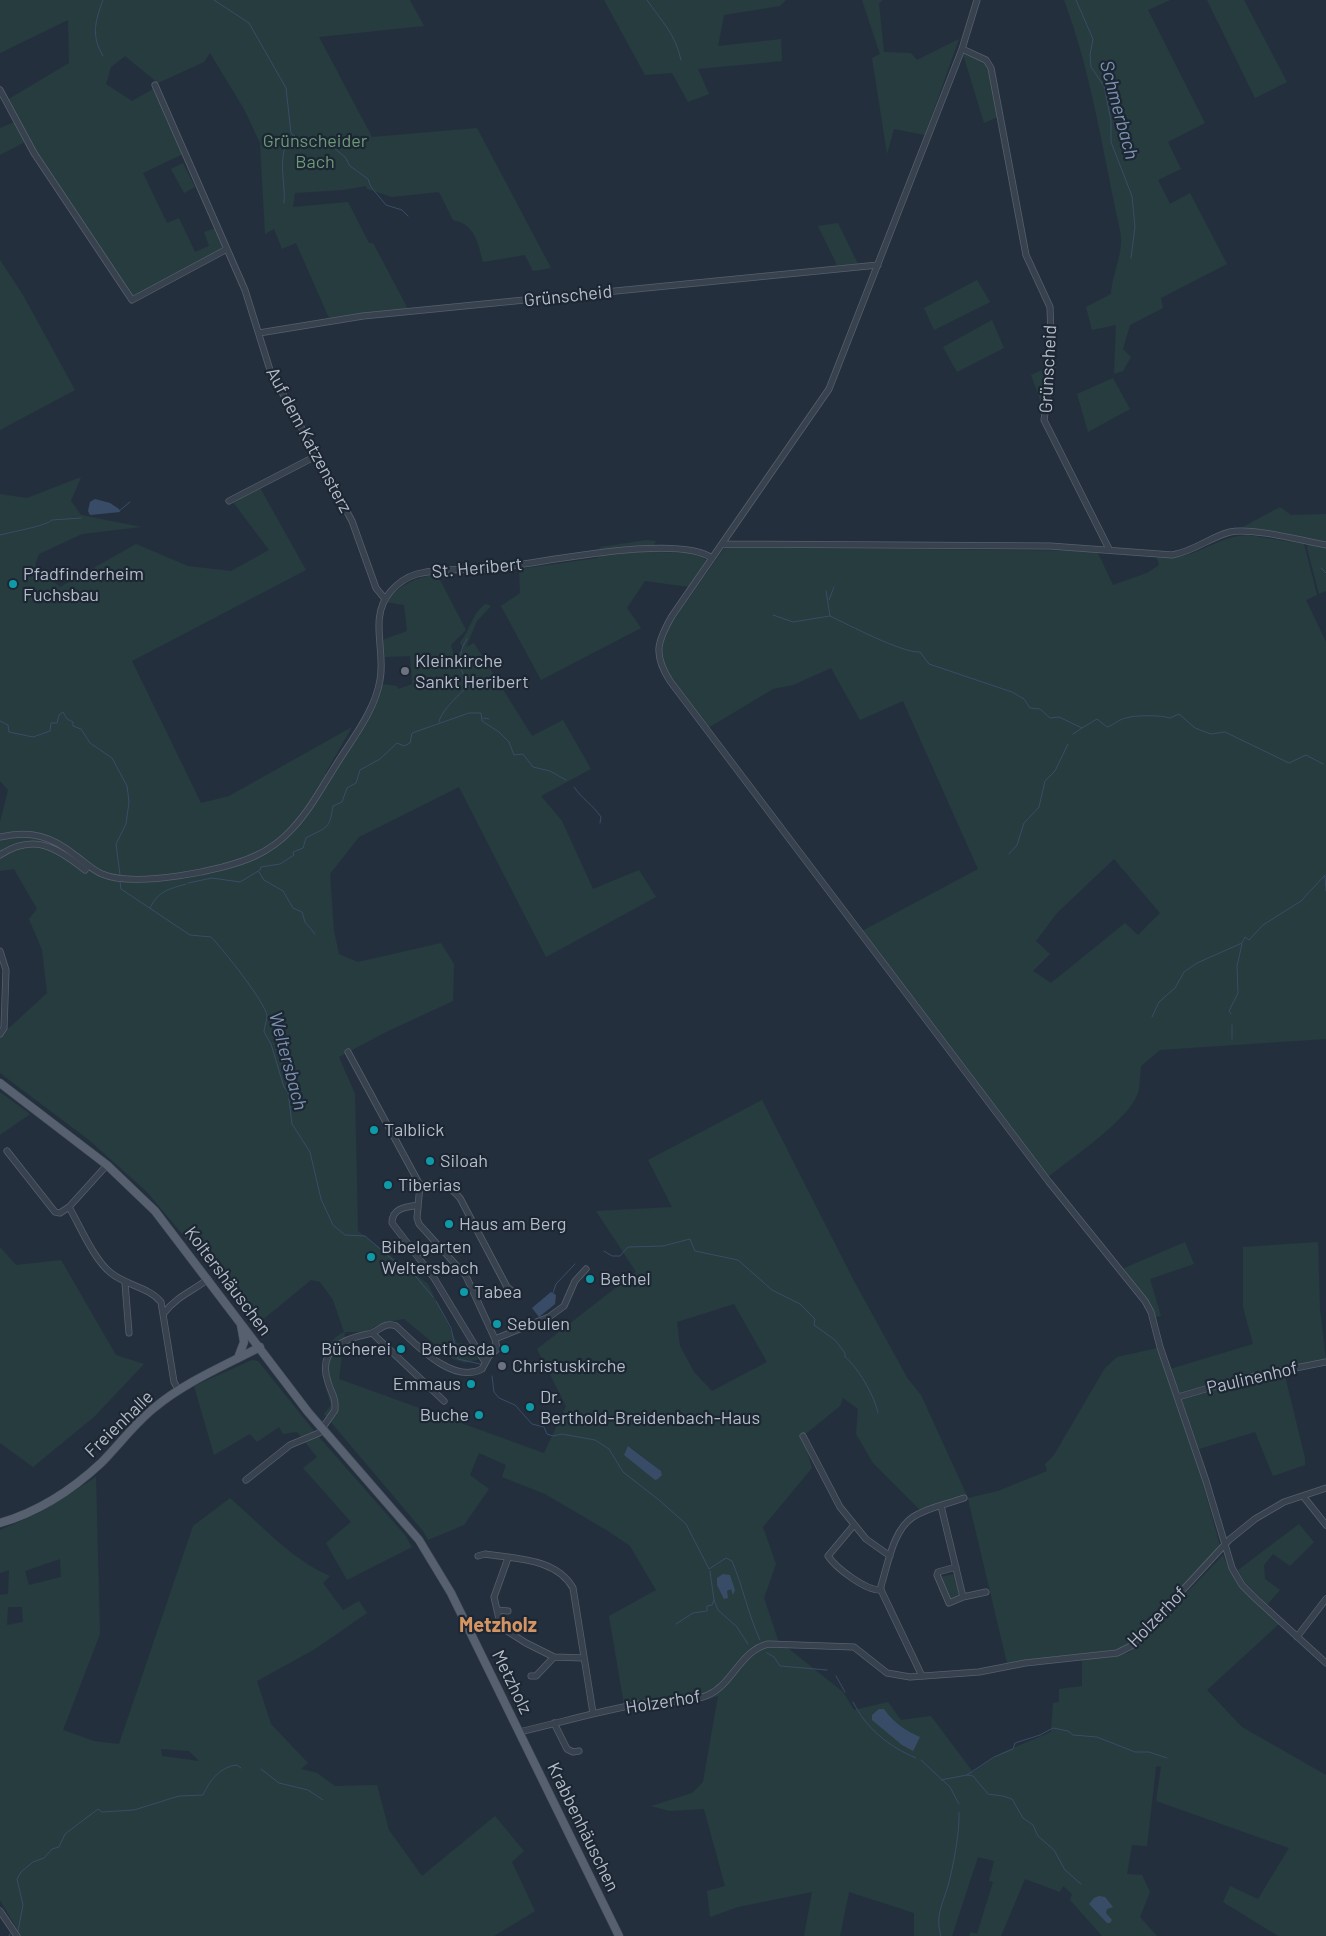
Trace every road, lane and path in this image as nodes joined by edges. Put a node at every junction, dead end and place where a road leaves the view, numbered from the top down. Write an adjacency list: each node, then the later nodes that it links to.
1 (978, 0): 2 (street)
2 (962, 49): 6 (street); 12 (street, Grünscheid)
3 (155, 85): 5 (street, Auf dem Katzensterz)
4 (0, 90): 5 (street)
5 (227, 249): 7 (street, Auf dem Katzensterz)
6 (878, 265): 7 (street, Grünscheid); 10 (street)
7 (259, 333): 8 (street, Auf dem Katzensterz)
8 (316, 456): 9 (street); 14 (street, Auf dem Katzensterz)
9 (229, 501)
10 (723, 544): 12 (street); 13 (street)
11 (1326, 545): 12 (street)
12 (1109, 549)
13 (712, 558): 14 (street, St. Heribert); 41 (street)
14 (385, 599): 17 (street)
15 (0, 837): 17 (street)
16 (0, 855): 17 (street)
17 (88, 866)
18 (0, 951): 19 (street)
19 (0, 1034)
20 (348, 1052): 24 (street)
21 (0, 1083): 23 (main road, Koltershäuschen)
22 (6, 1151): 26 (street)
23 (107, 1165): 26 (street); 28 (main road, Koltershäuschen)
24 (420, 1185): 25 (street); 30 (street)
25 (418, 1205): 35 (street); 38 (street)
26 (69, 1207): 29 (street)
27 (586, 1270): 35 (street)
28 (208, 1278): 31 (street); 32 (main road, Koltershäuschen)
29 (125, 1283): 31 (street); 33 (street)
30 (511, 1290)
31 (164, 1313): 40 (street)
32 (241, 1323): 36 (main road, Koltershäuschen); 37 (main road)
33 (129, 1333)
34 (372, 1333): 38 (street); 42 (street); 43 (street)
35 (495, 1339): 38 (street)
36 (260, 1347): 37 (main road, Freienhalle); 43 (main road, Koltershäuschen)
37 (238, 1358): 40 (main road, Freienhalle)
38 (485, 1362)
39 (1326, 1362): 41 (street, Paulinenhof)
40 (178, 1389): 50 (main road, Freienhalle)
41 (1178, 1396): 54 (street)
42 (444, 1401)
43 (319, 1425): 45 (street); 53 (main road, Koltershäuschen)
44 (803, 1436): 51 (street)
45 (246, 1480)
46 (1326, 1488): 47 (street, Holzerhof)
47 (1303, 1496): 52 (street); 54 (street, Holzerhof)
48 (964, 1498): 49 (street)
49 (941, 1506): 56 (street); 58 (street)
50 (0, 1523)
51 (854, 1525): 56 (street); 59 (street)
52 (1326, 1525)
53 (419, 1540): 73 (main road, Metzholz)
54 (1224, 1546): 65 (street); 70 (street, Holzerhof)
55 (478, 1556): 57 (street)
56 (890, 1556): 59 (street)
57 (508, 1558): 63 (street, Metzholz); 67 (street)
58 (956, 1567): 61 (street); 61 (street)
59 (881, 1590): 70 (street)
60 (986, 1592): 61 (street)
61 (963, 1597)
62 (1326, 1599): 65 (street)
63 (497, 1610): 64 (street); 66 (street, Metzholz)
64 (508, 1611)
65 (1297, 1637): 68 (street)
66 (554, 1657): 67 (street, Metzholz); 69 (street, Metzholz)
67 (584, 1658): 71 (street)
68 (1326, 1663)
69 (531, 1676)
70 (922, 1676): 71 (street, Holzerhof)
71 (593, 1713): 72 (street, Holzerhof)
72 (554, 1723): 73 (street, Holzerhof); 74 (street)
73 (519, 1732): 77 (main road, Krabbenhäuschen)
74 (579, 1751)
75 (0, 1912): 76 (street)
76 (17, 1936)
77 (619, 1936)

